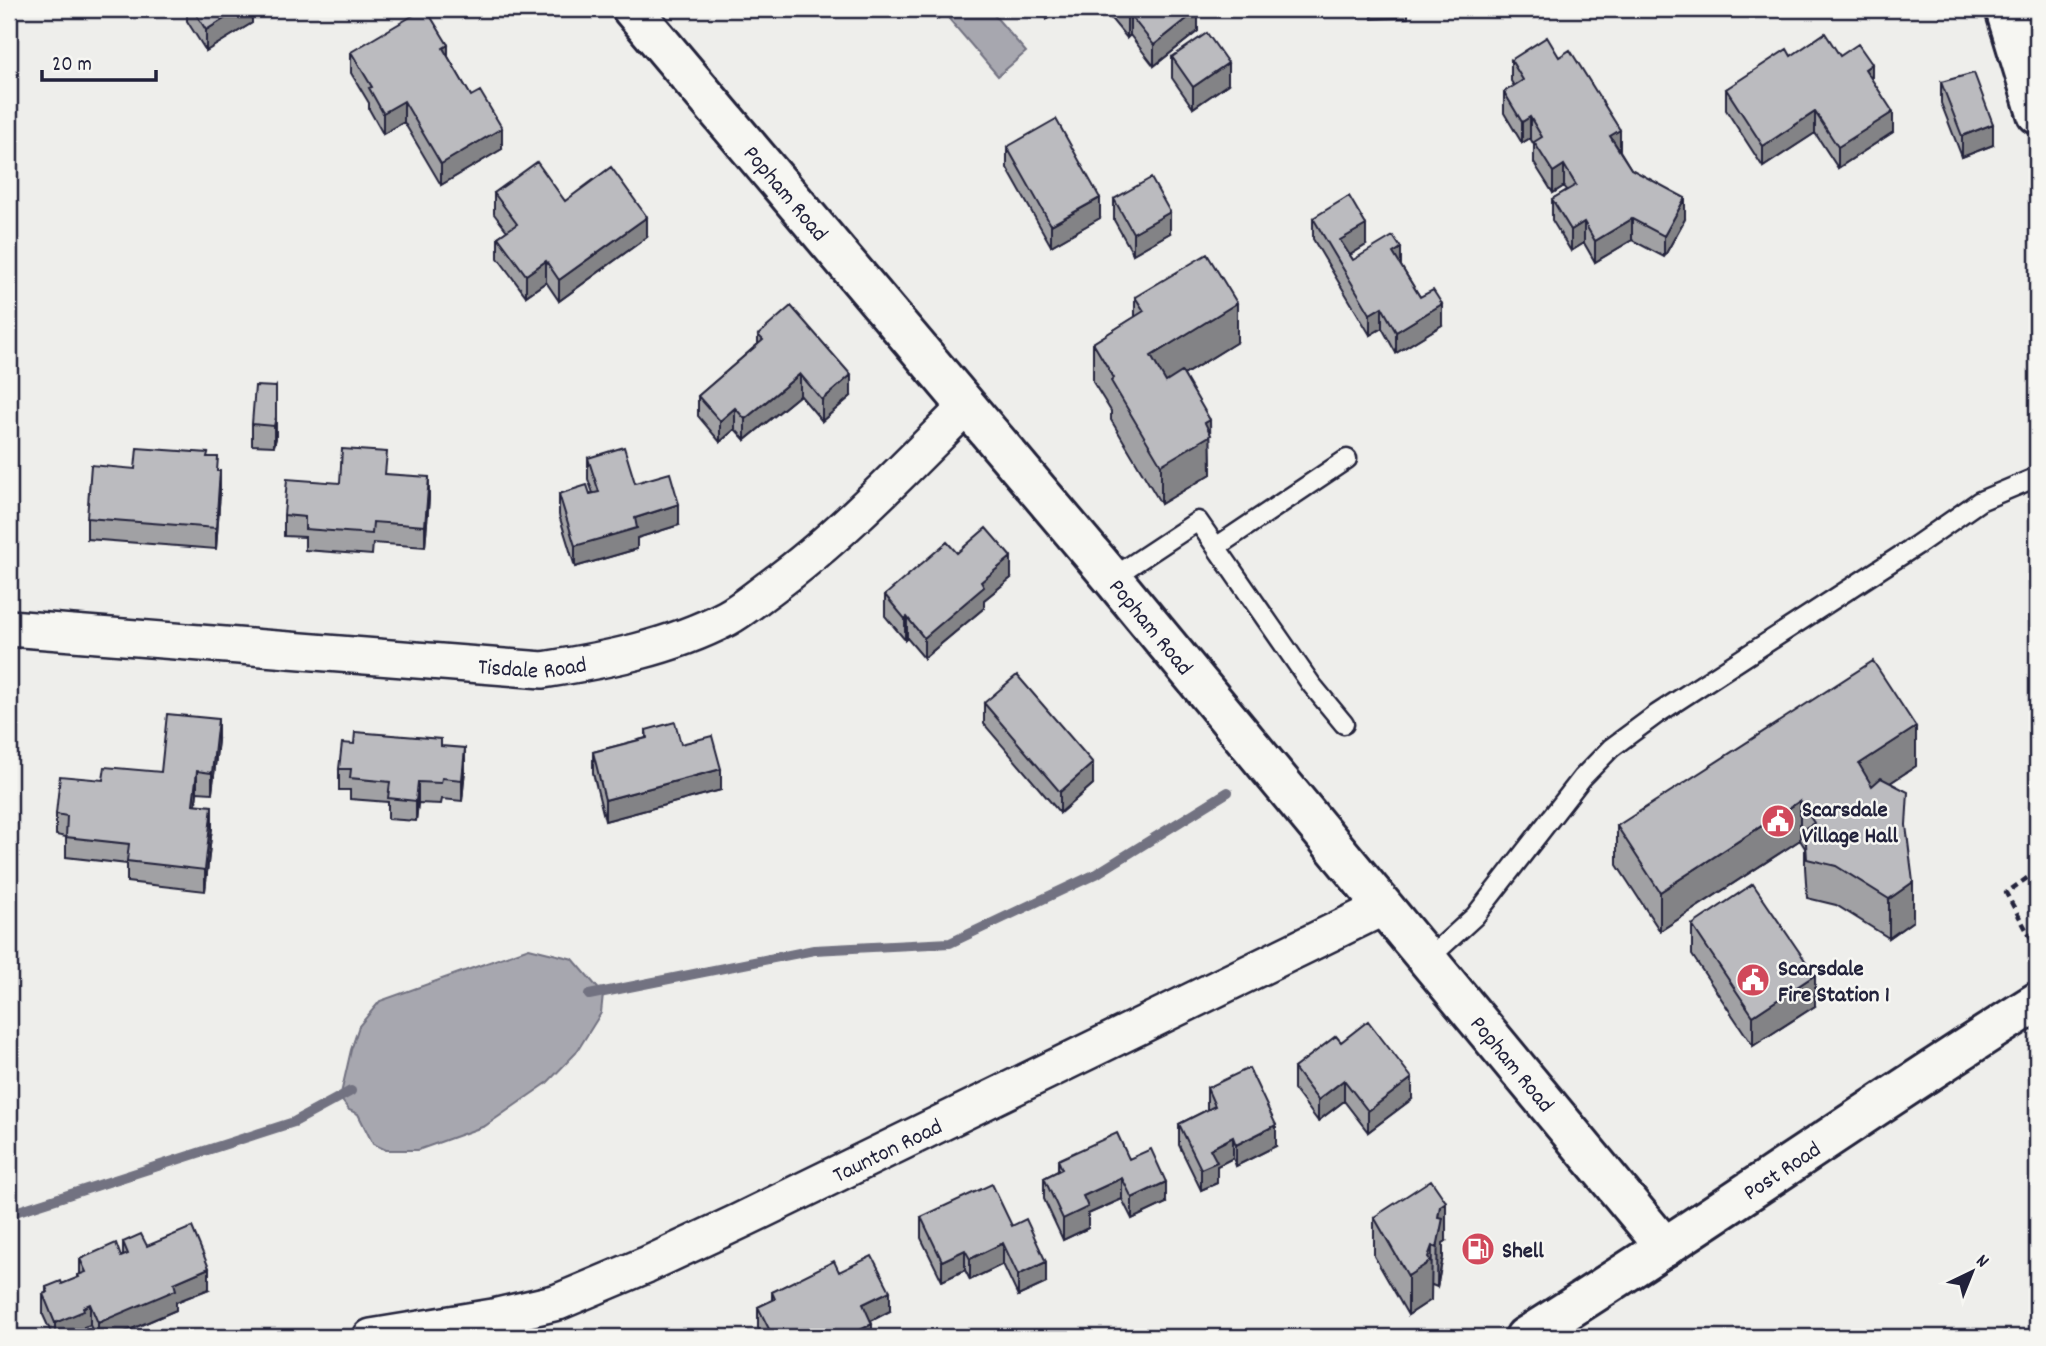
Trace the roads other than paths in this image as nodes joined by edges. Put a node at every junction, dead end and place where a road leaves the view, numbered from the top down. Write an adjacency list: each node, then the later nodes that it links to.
1 (632, 9): 4 (main road, Popham Road)
2 (2005, 9): 3 (main road)
3 (2037, 114)
4 (967, 406): 8 (main road, Popham Road); 9 (street, Tisdale Road)
5 (1347, 459): 7 (lane)
6 (2037, 477): 12 (lane)
7 (1216, 547): 8 (lane); 10 (lane)
8 (1112, 578): 11 (main road, Popham Road)
9 (9, 628)
10 (1344, 724)
11 (1384, 907): 12 (main road, Popham Road); 15 (street, Taunton Road)
12 (1427, 959): 14 (main road, Popham Road)
13 (2037, 1002): 14 (main road, Post Road)
14 (1665, 1247): 16 (main road, Post Road)
15 (371, 1337)
16 (1525, 1337)

